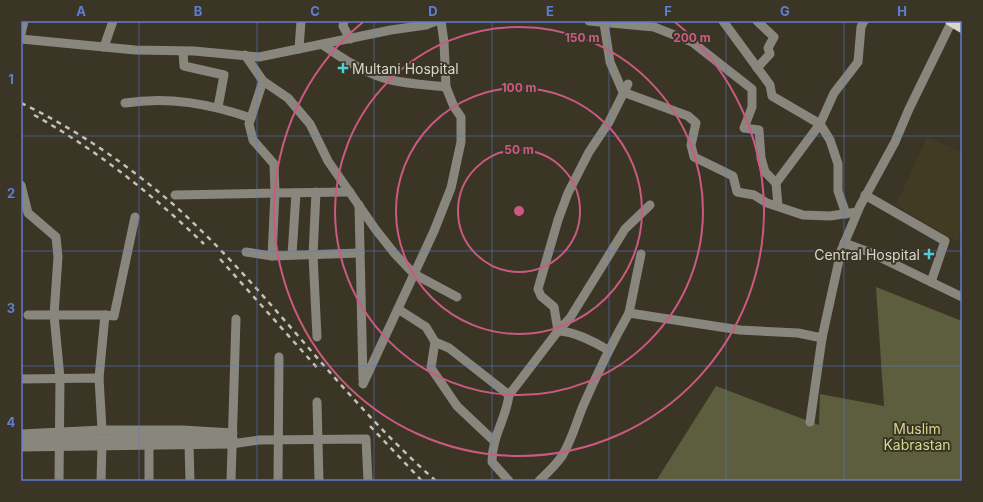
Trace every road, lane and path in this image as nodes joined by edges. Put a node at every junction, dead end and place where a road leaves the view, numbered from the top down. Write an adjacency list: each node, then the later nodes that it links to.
1 (24, 21): 14 (street)
2 (113, 21): 18 (street)
3 (301, 21): 19 (street)
4 (344, 21): 16 (street)
5 (436, 21): 16 (street)
6 (441, 21): 25 (street)
7 (589, 21): 12 (street)
8 (723, 21): 22 (street)
9 (757, 21): 22 (street)
10 (864, 21): 30 (street)
11 (951, 21): 13 (main road); 38 (street)
12 (605, 22): 26 (street); 31 (street)
13 (962, 28)
14 (21, 34)
15 (21, 39): 18 (street)
16 (350, 39): 17 (street)
17 (323, 45): 19 (street); 25 (street)
18 (104, 47): 20 (street)
19 (299, 49): 21 (street)
20 (183, 52): 21 (street); 28 (street)
21 (245, 55): 23 (street)
22 (757, 68): 30 (street)
23 (263, 81): 29 (street); 34 (street)
24 (628, 84): 26 (street)
25 (446, 87): 52 (street)
26 (623, 92): 41 (street); 62 (street)
27 (125, 103): 28 (street)
28 (218, 107): 29 (street)
29 (251, 118): 35 (street)
30 (820, 124): 31 (street); 43 (street)
31 (776, 183): 41 (street)
32 (21, 184): 59 (street)
33 (316, 192): 34 (street); 36 (street); 49 (street)
34 (350, 192): 39 (street)
35 (276, 193): 36 (street); 37 (street); 50 (street)
36 (296, 193): 51 (street)
37 (175, 195)
38 (865, 195): 42 (street); 53 (street)
39 (359, 205): 47 (street); 52 (street)
40 (650, 205): 62 (street)
41 (778, 206): 43 (street)
42 (857, 212): 43 (street); 45 (street)
43 (846, 214)
44 (135, 217): 60 (street)
45 (844, 243): 53 (street); 64 (street)
46 (246, 252): 50 (street)
47 (360, 253): 49 (street); 56 (street)
48 (641, 254): 57 (street)
49 (314, 255): 51 (street); 63 (street)
50 (272, 256): 51 (street)
51 (292, 256)
52 (414, 274): 54 (street); 56 (street)
53 (931, 282): 55 (street)
54 (457, 297)
55 (962, 298)
56 (398, 309): 65 (street)
57 (629, 313): 64 (street); 66 (street)
58 (28, 315): 59 (street)
59 (54, 315): 60 (street); 68 (street)
60 (105, 316): 69 (street)
61 (236, 319): 77 (street)
62 (558, 331): 66 (street); 71 (street)
63 (317, 337)
64 (822, 338): 73 (street)
65 (435, 342): 71 (street); 81 (street)
66 (608, 350): 96 (street)
67 (280, 357): 79 (street)
68 (60, 378): 69 (street); 70 (street); 75 (street)
69 (99, 378): 74 (street)
70 (21, 379)
71 (509, 395): 81 (street)
72 (318, 402): 80 (street)
73 (810, 422)
74 (102, 430): 75 (street); 77 (street)
75 (60, 432): 76 (street); 86 (street)
76 (21, 434)
77 (232, 438): 78 (street, bridge); 79 (street); 83 (street); 91 (street)
78 (21, 439)
79 (278, 440): 80 (street); 92 (street)
80 (319, 440): 93 (street); 94 (street)
81 (494, 442): 95 (street)
82 (149, 444): 83 (street); 84 (street); 89 (street)
83 (189, 444): 90 (street)
84 (102, 445): 86 (street); 88 (street)
85 (21, 446): 86 (street)
86 (59, 446): 87 (street)
87 (59, 481)
88 (101, 481)
89 (149, 481)
90 (190, 481)
91 (231, 481)
92 (278, 481)
93 (319, 481)
94 (368, 481)
95 (509, 481)
96 (539, 481)

